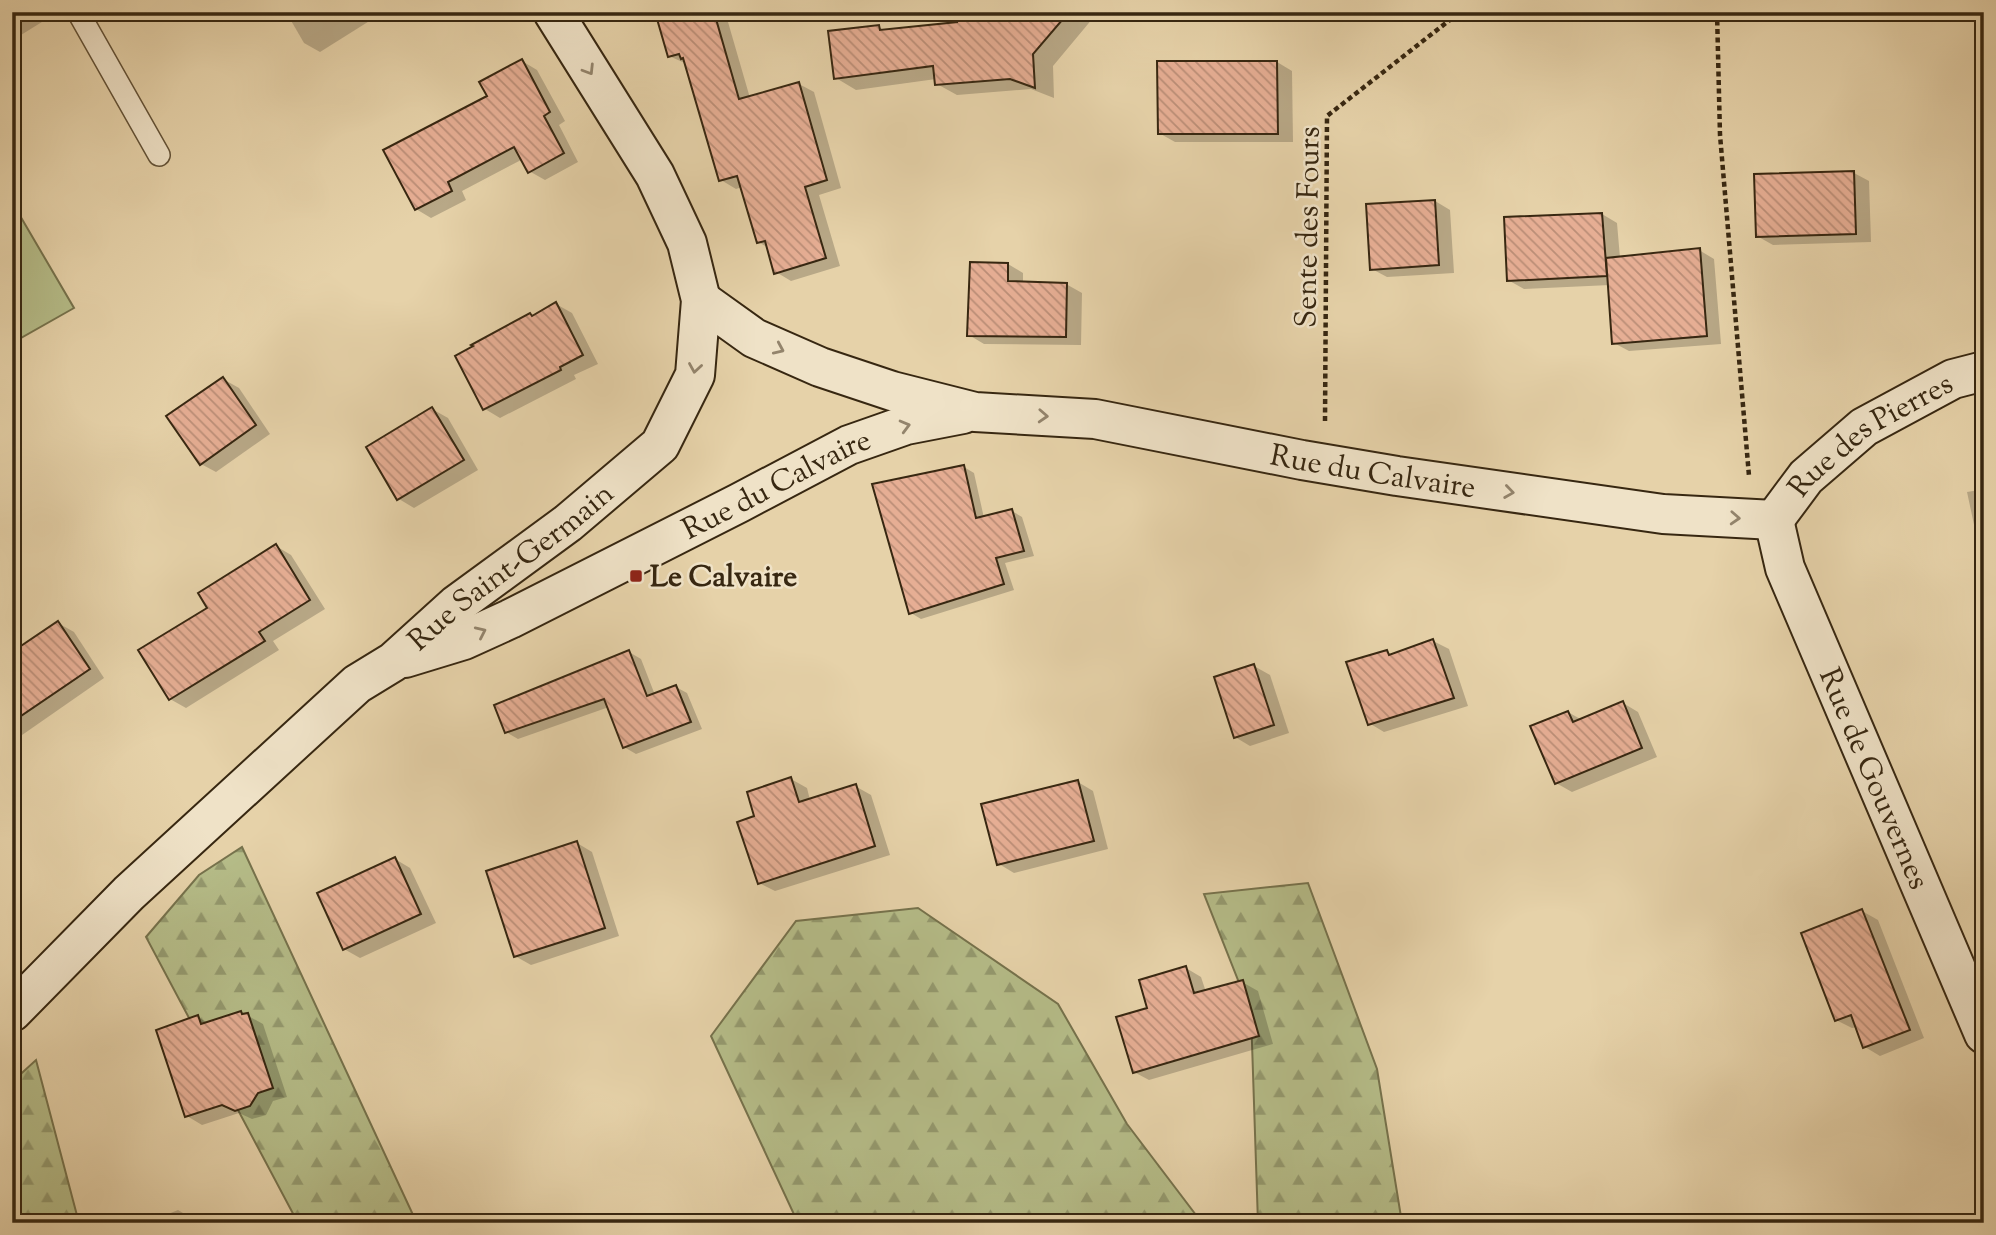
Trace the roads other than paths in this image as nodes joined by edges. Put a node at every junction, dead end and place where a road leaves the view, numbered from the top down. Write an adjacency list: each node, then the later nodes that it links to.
1 (78, 12): 3 (lane)
2 (553, 12): 4 (street, Rue Saint-Germain, one-way to 4)
3 (159, 155)
4 (701, 300): 6 (street, Rue du Calvaire, one-way to 6); 8 (street, Rue Saint-Germain, one-way to 8)
5 (1984, 371): 7 (street, Rue des Pierres)
6 (975, 412): 7 (street, Rue du Calvaire, one-way to 7); 8 (street, Rue du Calvaire, one-way to 6)
7 (1763, 519): 10 (street, Rue de Gouvernes)
8 (393, 662): 9 (street, Rue Saint-Germain)
9 (12, 1012)
10 (1983, 1029)

